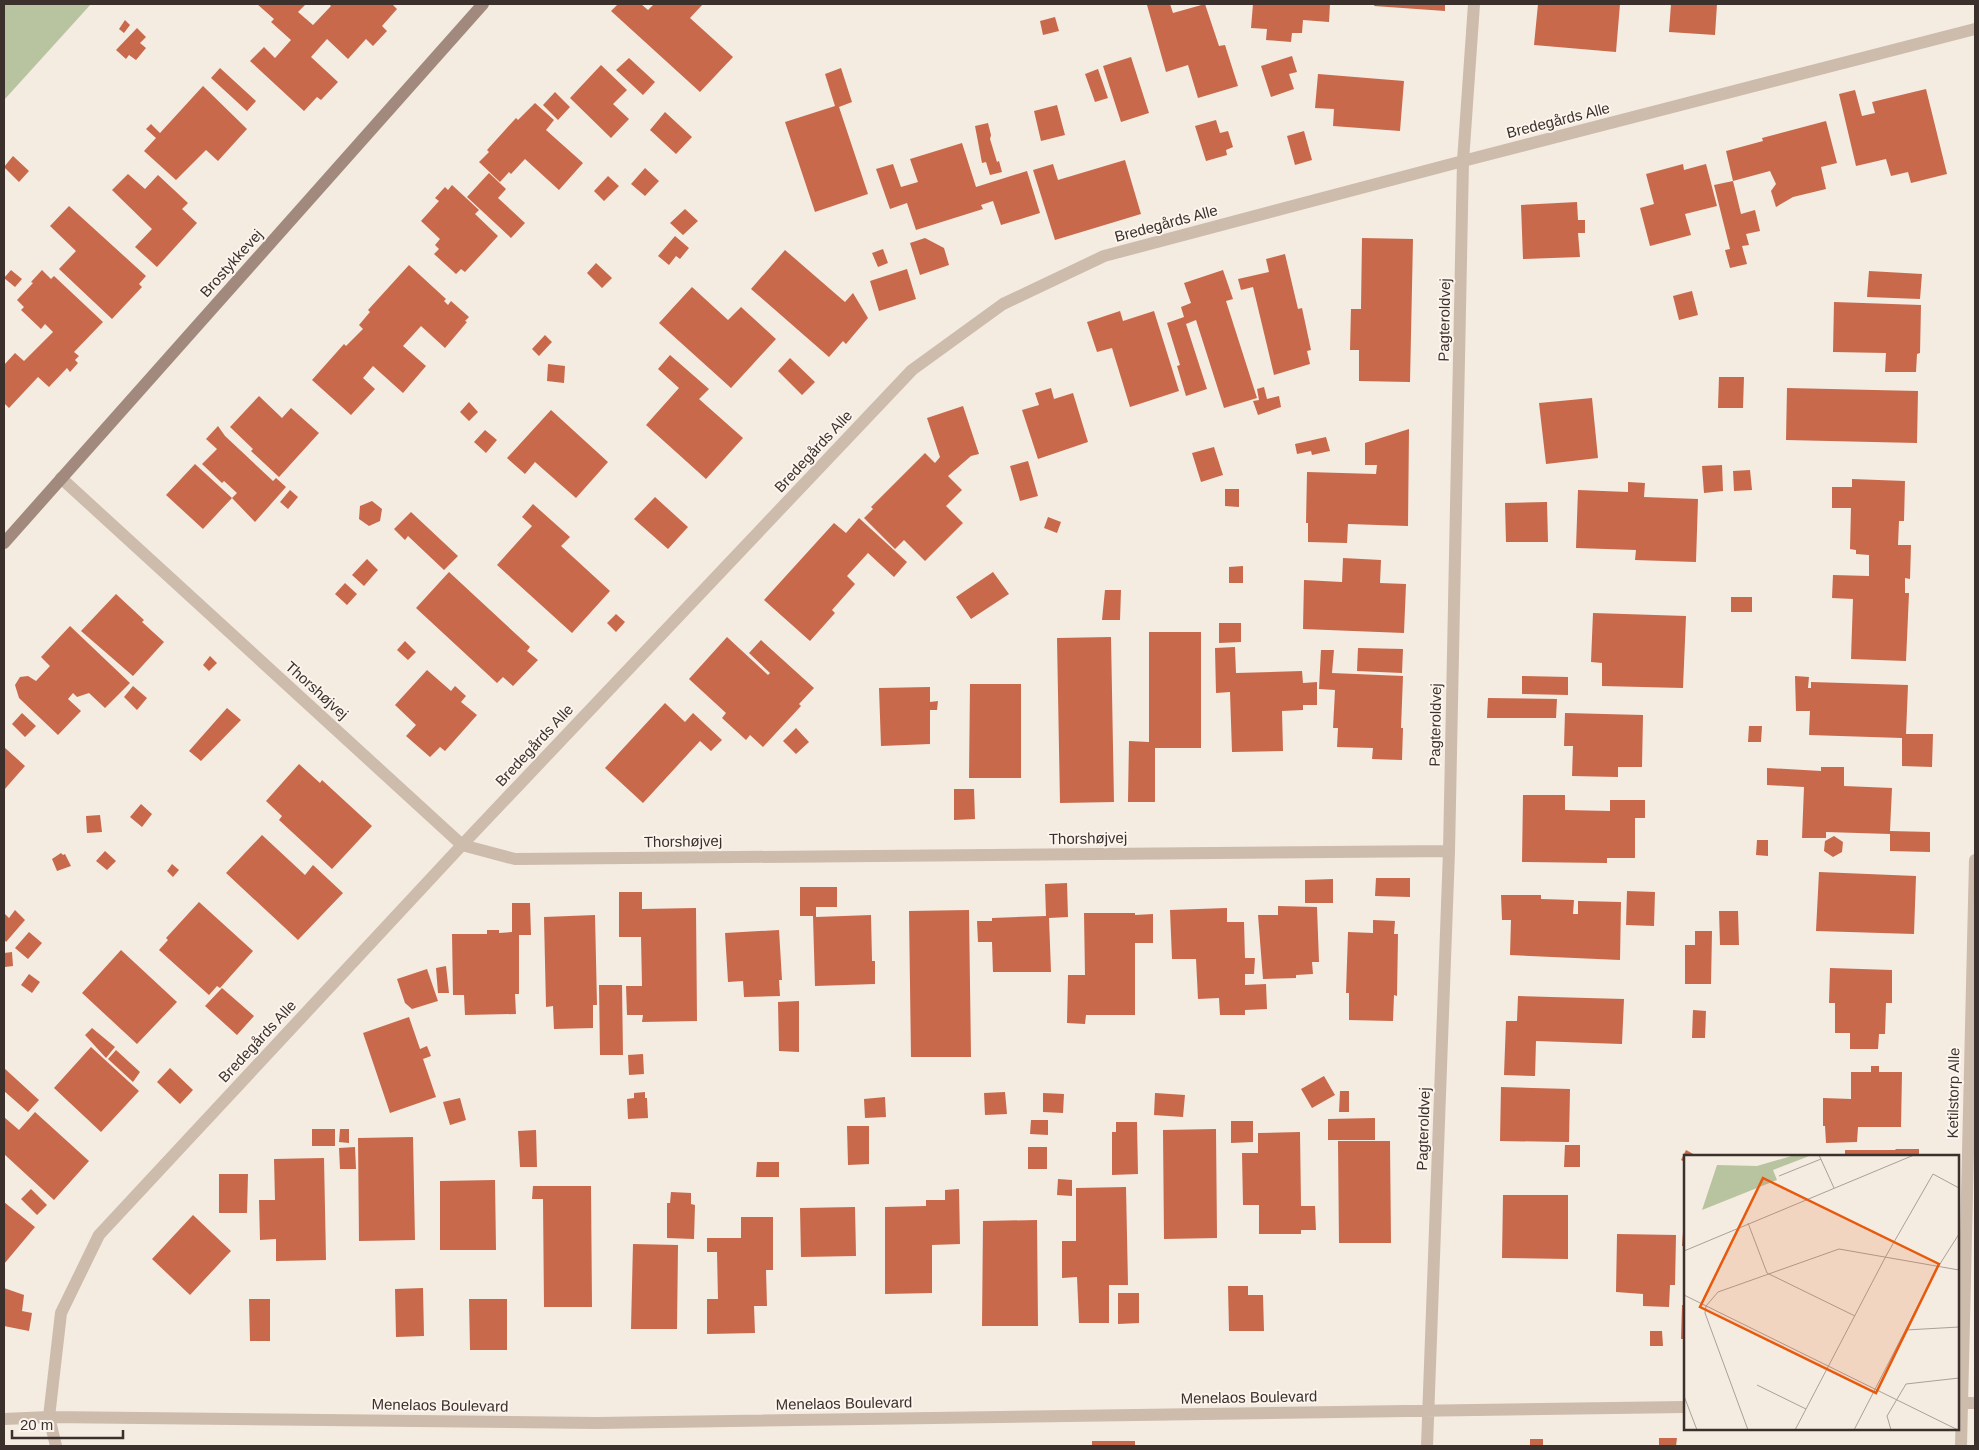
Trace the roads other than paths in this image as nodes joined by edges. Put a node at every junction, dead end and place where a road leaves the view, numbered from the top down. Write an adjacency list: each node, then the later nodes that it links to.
1 (483, 4): 5 (street, Brostykkevej)
2 (1474, 4): 4 (street, Pagteroldvej)
3 (1975, 29): 4 (street, Bredegårds Alle)
4 (1463, 161): 7 (street, Bredegårds Alle); 8 (street, Pagteroldvej)
5 (61, 478): 6 (street, Brostykkevej); 7 (street, Thorshøjvej)
6 (4, 543)
7 (462, 845): 8 (street, Thorshøjvej); 14 (street, Bredegårds Alle)
8 (1449, 850): 13 (street, Pagteroldvej)
9 (1975, 860): 11 (street, Ketilstorp Alle)
10 (1975, 1402): 11 (street)
11 (1960, 1403): 18 (street, Ketilstorp Alle)
12 (1684, 1407): 13 (street, Menelaos Boulevard)
13 (1428, 1411): 14 (street, Menelaos Boulevard); 17 (street, Pagteroldvej)
14 (49, 1417): 15 (street, Menelaos Boulevard); 16 (street)
15 (4, 1419)
16 (56, 1446)
17 (1428, 1446)
18 (1961, 1446)

